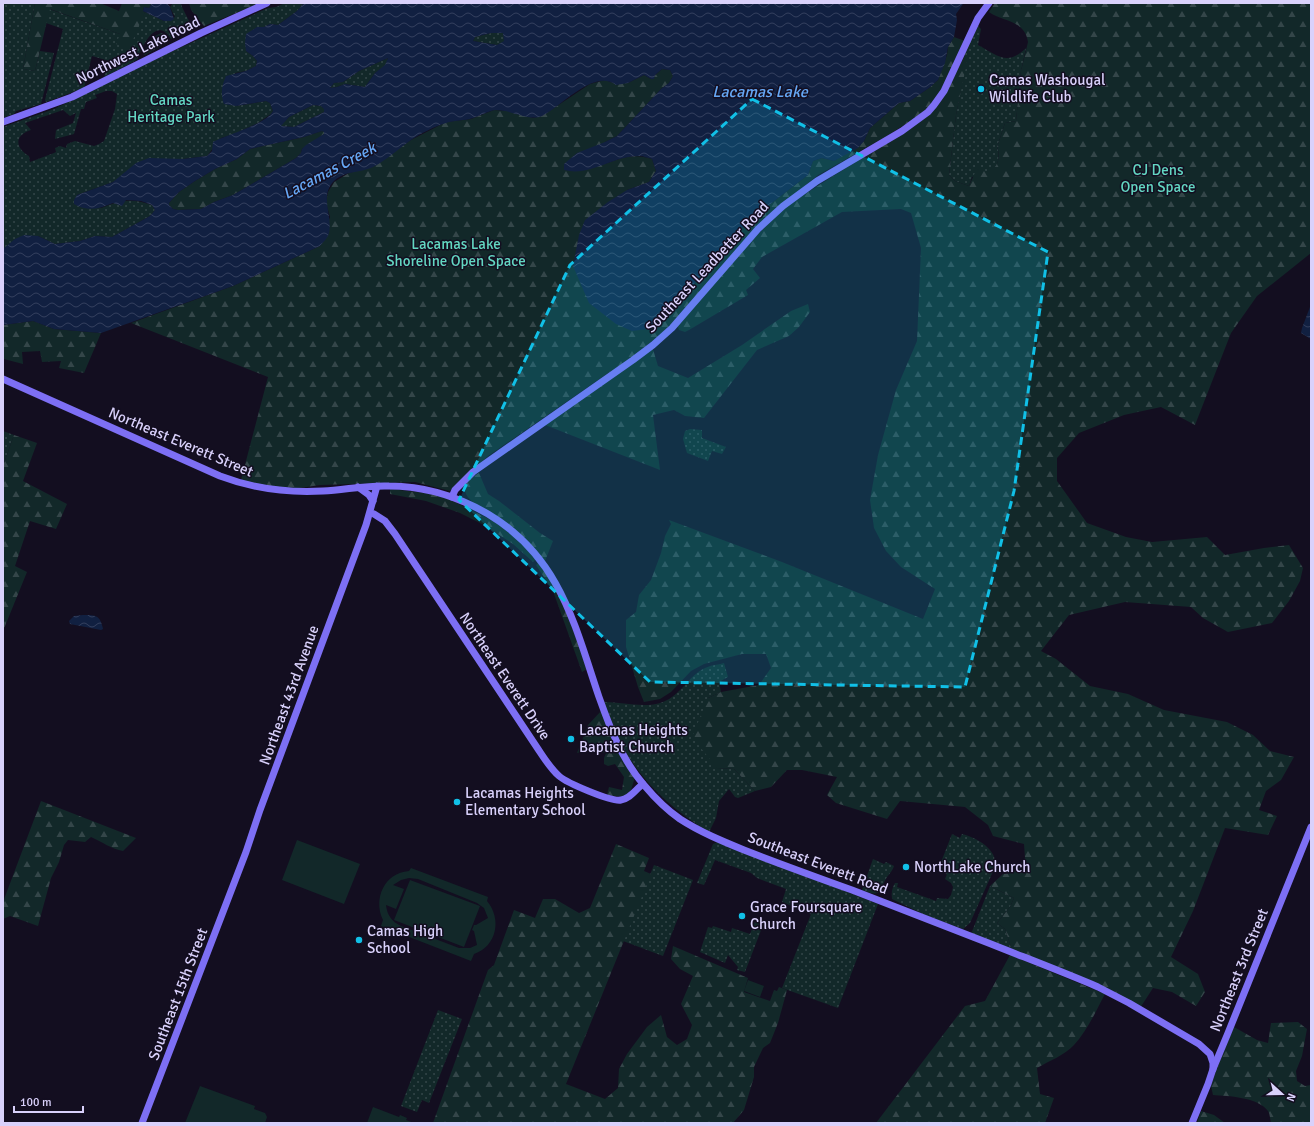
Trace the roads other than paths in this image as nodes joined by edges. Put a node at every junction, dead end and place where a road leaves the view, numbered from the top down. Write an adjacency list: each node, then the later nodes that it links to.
1 (267, 3): 3 (street, Northwest Lake Road)
2 (989, 3): 7 (street, Southeast Leadbetter Road)
3 (3, 122)
4 (3, 379): 6 (street, Northeast Everett Street)
5 (377, 486): 6 (street, Northeast Everett Street); 7 (street, Northeast Everett Street); 8 (street, Northeast 43rd Avenue); 9 (street, Northeast 43rd Avenue)
6 (358, 487): 8 (street)
7 (452, 497): 11 (street, Northeast Everett Street)
8 (373, 501): 10 (street, Northeast 43rd Avenue)
9 (374, 514): 10 (street, Northeast 43rd Avenue); 12 (street, Northeast Everett Drive)
10 (366, 525): 14 (street, Northeast 43rd Avenue)
11 (601, 700): 12 (street, Southeast Everett Road)
12 (643, 784): 15 (street, Southeast Everett Road)
13 (1311, 827): 15 (street, Northeast 3rd Street)
14 (238, 874): 16 (street, Southeast 15th Street)
15 (1212, 1069): 17 (street, Northeast 3rd Street)
16 (142, 1123)
17 (1192, 1123)

